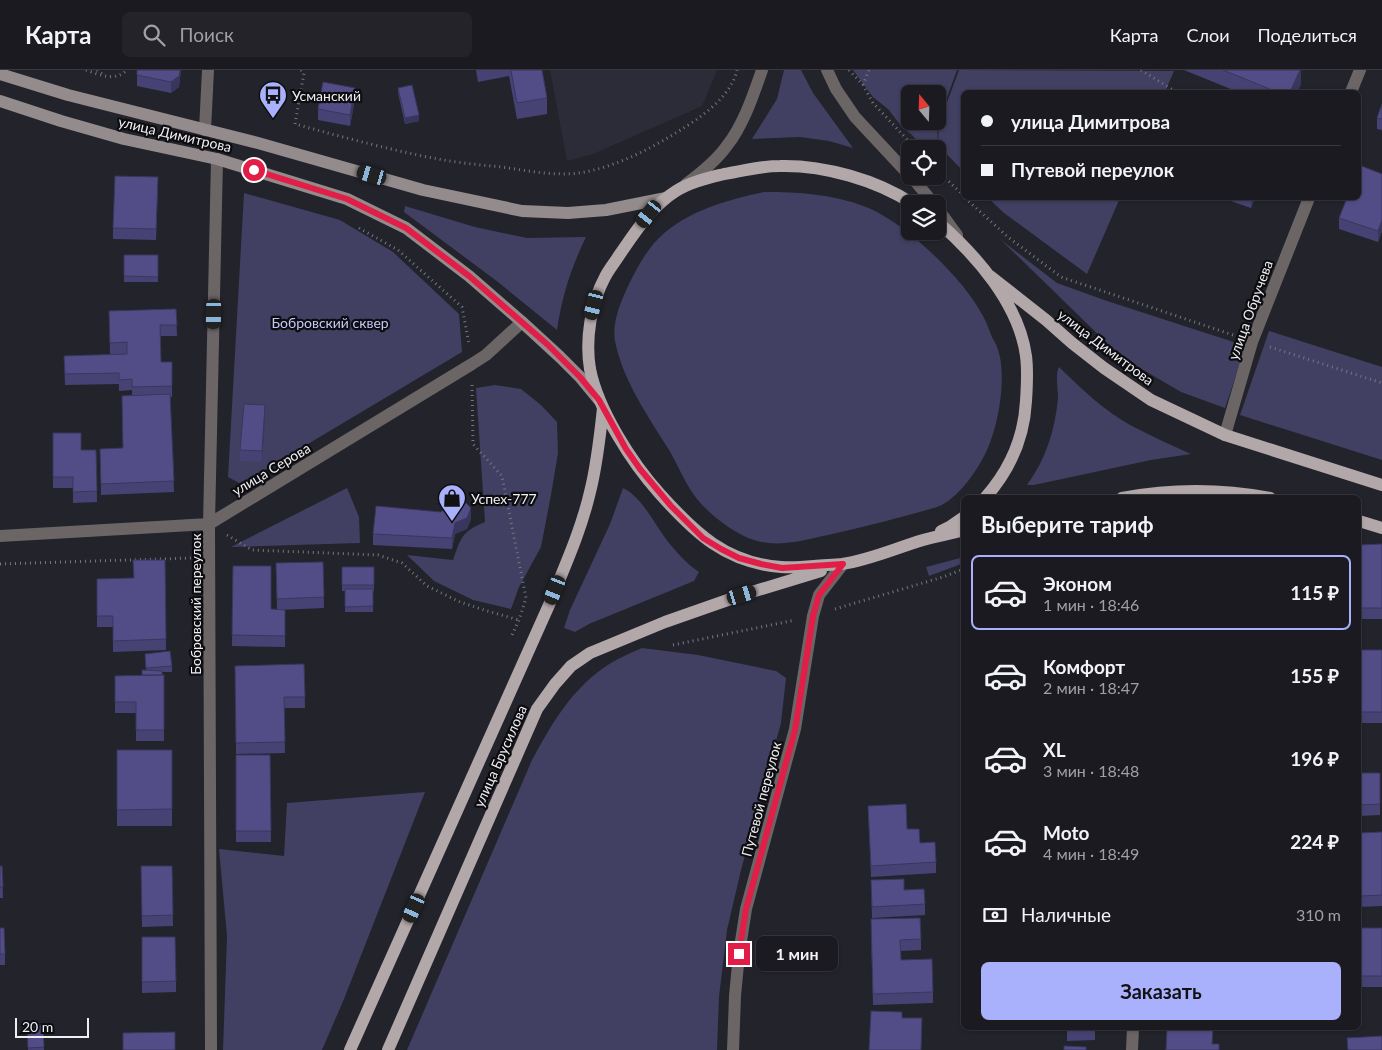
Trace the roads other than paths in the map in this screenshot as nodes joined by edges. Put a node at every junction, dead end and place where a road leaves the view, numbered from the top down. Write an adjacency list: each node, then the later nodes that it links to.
1 (208, 70): 8 (street)
2 (762, 70): 12 (street)
3 (826, 70): 10 (street)
4 (1360, 70): 6 (street)
5 (0, 74): 8 (main road, улица Димитрова)
6 (1352, 90)
7 (0, 101): 9 (main road, улица Димитрова)
8 (205, 130): 12 (main road, улица Димитрова)
9 (217, 159): 20 (main road, улица Димитрова); 29 (street, Бобровский переулок)
10 (901, 166)
11 (919, 185): 13 (street)
12 (672, 194): 14 (main road, улица Димитрова); 21 (main road, улица Димитрова)
13 (927, 195)
14 (901, 197)
15 (1308, 200): 22 (street, улица Обручева)
16 (946, 220): 18 (street)
17 (946, 229): 18 (main road, улица Димитрова)
18 (966, 247): 19 (main road, улица Димитрова)
19 (990, 276): 22 (main road, улица Димитрова); 24 (main road, улица Димитрова)
20 (522, 322): 21 (main road, улица Димитрова); 29 (street, улица Серова)
21 (601, 404): 34 (main road, улица Димитрова); 37 (main road, улица Брусилова)
22 (1225, 434): 23 (main road, улица Димитрова)
23 (1382, 485)
24 (988, 495)
25 (1144, 495): 26 (main road)
26 (1234, 495)
27 (961, 519): 33 (main road, улица Димитрова)
28 (1361, 522): 30 (main road)
29 (209, 524): 32 (street, улица Серова); 36 (street, Бобровский переулок)
30 (1382, 528)
31 (961, 531): 33 (main road, улица Димитрова)
32 (0, 536)
33 (925, 540): 34 (main road, улица Димитрова)
34 (843, 564): 38 (main road, улица Брусилова); 39 (street, Путевой переулок)
35 (1133, 1030): 40 (street)
36 (211, 1050)
37 (350, 1050)
38 (388, 1050)
39 (733, 1050)
40 (1132, 1050)

